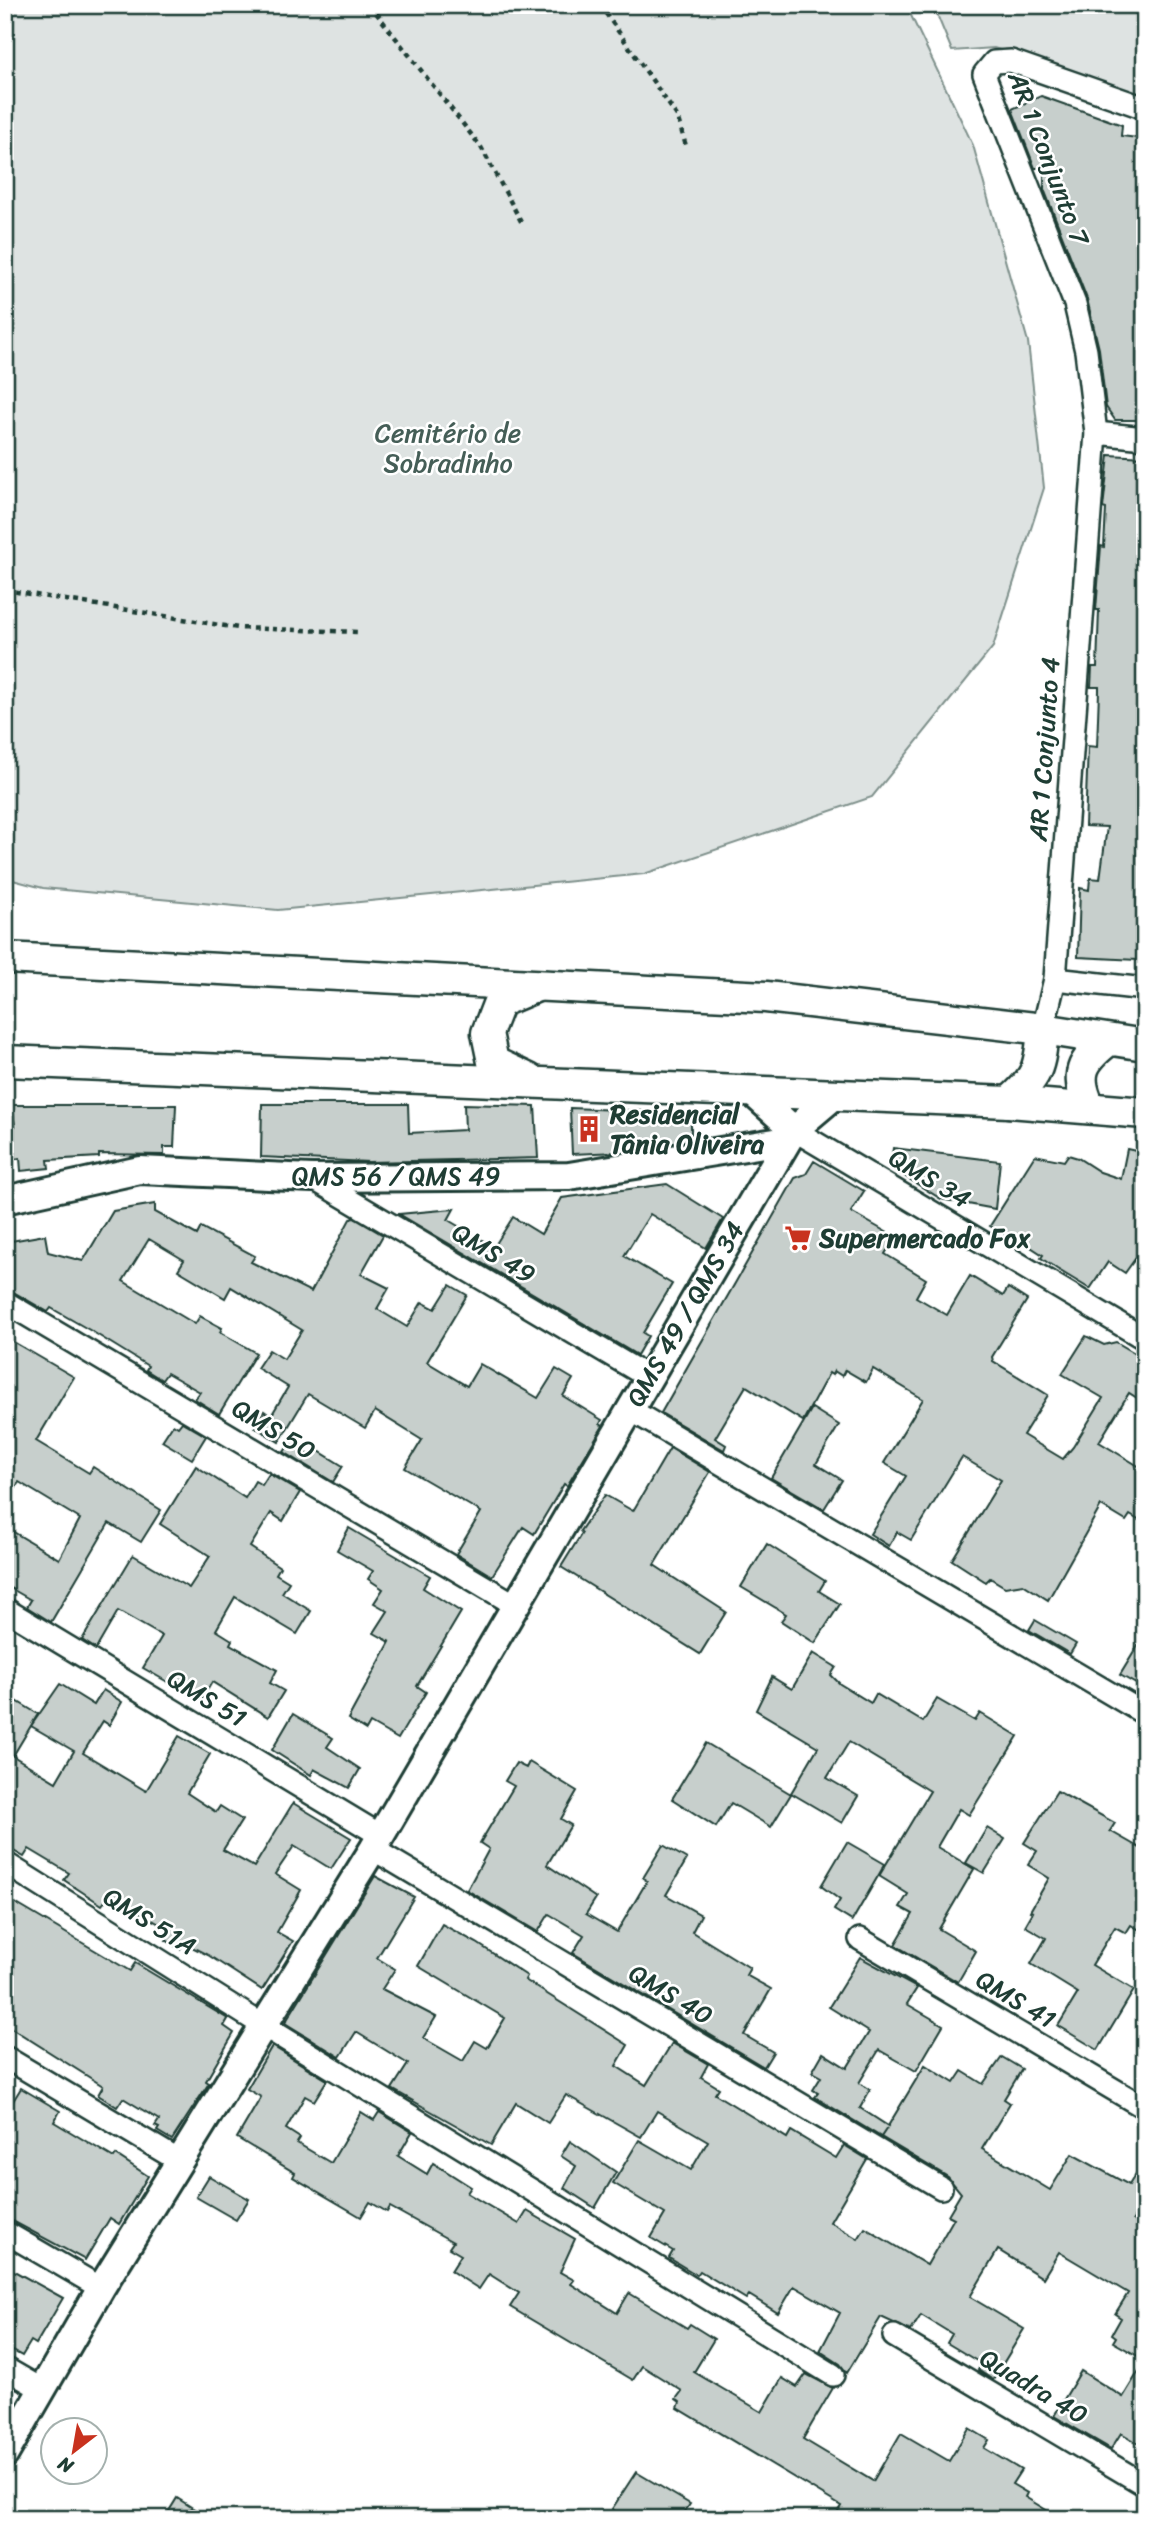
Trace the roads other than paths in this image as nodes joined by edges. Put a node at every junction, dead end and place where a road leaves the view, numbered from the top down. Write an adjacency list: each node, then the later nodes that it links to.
1 (1145, 108): 2 (street, AR 1 Conjunto 7)
2 (1096, 433): 3 (street); 5 (street, AR 1 Conjunto 4)
3 (1145, 438)
4 (5, 958): 6 (main road)
5 (1055, 979): 7 (street); 8 (street, AR 1 Conjunto 4)
6 (543, 984): 8 (main road); 12 (main road)
7 (1145, 989)
8 (1043, 1029): 9 (main road); 15 (main road)
9 (1109, 1040): 10 (main road); 16 (main road)
10 (1145, 1045)
11 (5, 1061): 12 (main road)
12 (540, 1084): 13 (main road)
13 (754, 1094): 14 (main road); 18 (street)
14 (833, 1097): 15 (main road); 18 (street)
15 (1009, 1102): 16 (main road)
16 (1090, 1108): 17 (main road)
17 (1145, 1113)
18 (791, 1135): 19 (street, QMS 56 / QMS 49); 22 (street, QMS 34); 23 (street, QMS 49 / QMS 34)
19 (312, 1178): 20 (street, QMS 56 / QMS 49); 23 (street, QMS 49)
20 (5, 1200)
21 (5, 1301): 25 (street, QMS 50)
22 (1145, 1339)
23 (648, 1377): 24 (street, QMS 49 / QMS 34)
24 (629, 1409): 25 (street, QMS 49 / QMS 34); 27 (street)
25 (514, 1604): 28 (street, QMS 49 / QMS 34)
26 (5, 1609): 28 (street, QMS 51)
27 (1145, 1714)
28 (376, 1842): 31 (street, QMS 49 / QMS 34); 35 (street, QMS 40)
29 (5, 1863): 31 (street, QMS 51A)
30 (860, 1939): 33 (street, QMS 41)
31 (264, 2026): 34 (street, QMS 49 / QMS 34); 40 (street, QMS 51A)
32 (5, 2057): 34 (street)
33 (1145, 2108)
34 (181, 2162): 37 (street, QMS 49 / QMS 34)
35 (941, 2188)
36 (5, 2232): 37 (street)
37 (101, 2288): 41 (street, QMS 49 / QMS 34)
38 (894, 2336): 43 (street, Quadra 40)
39 (5, 2368): 41 (street)
40 (833, 2375)
41 (43, 2390): 42 (street, QMS 49 / QMS 34)
42 (5, 2454)
43 (1145, 2485)

